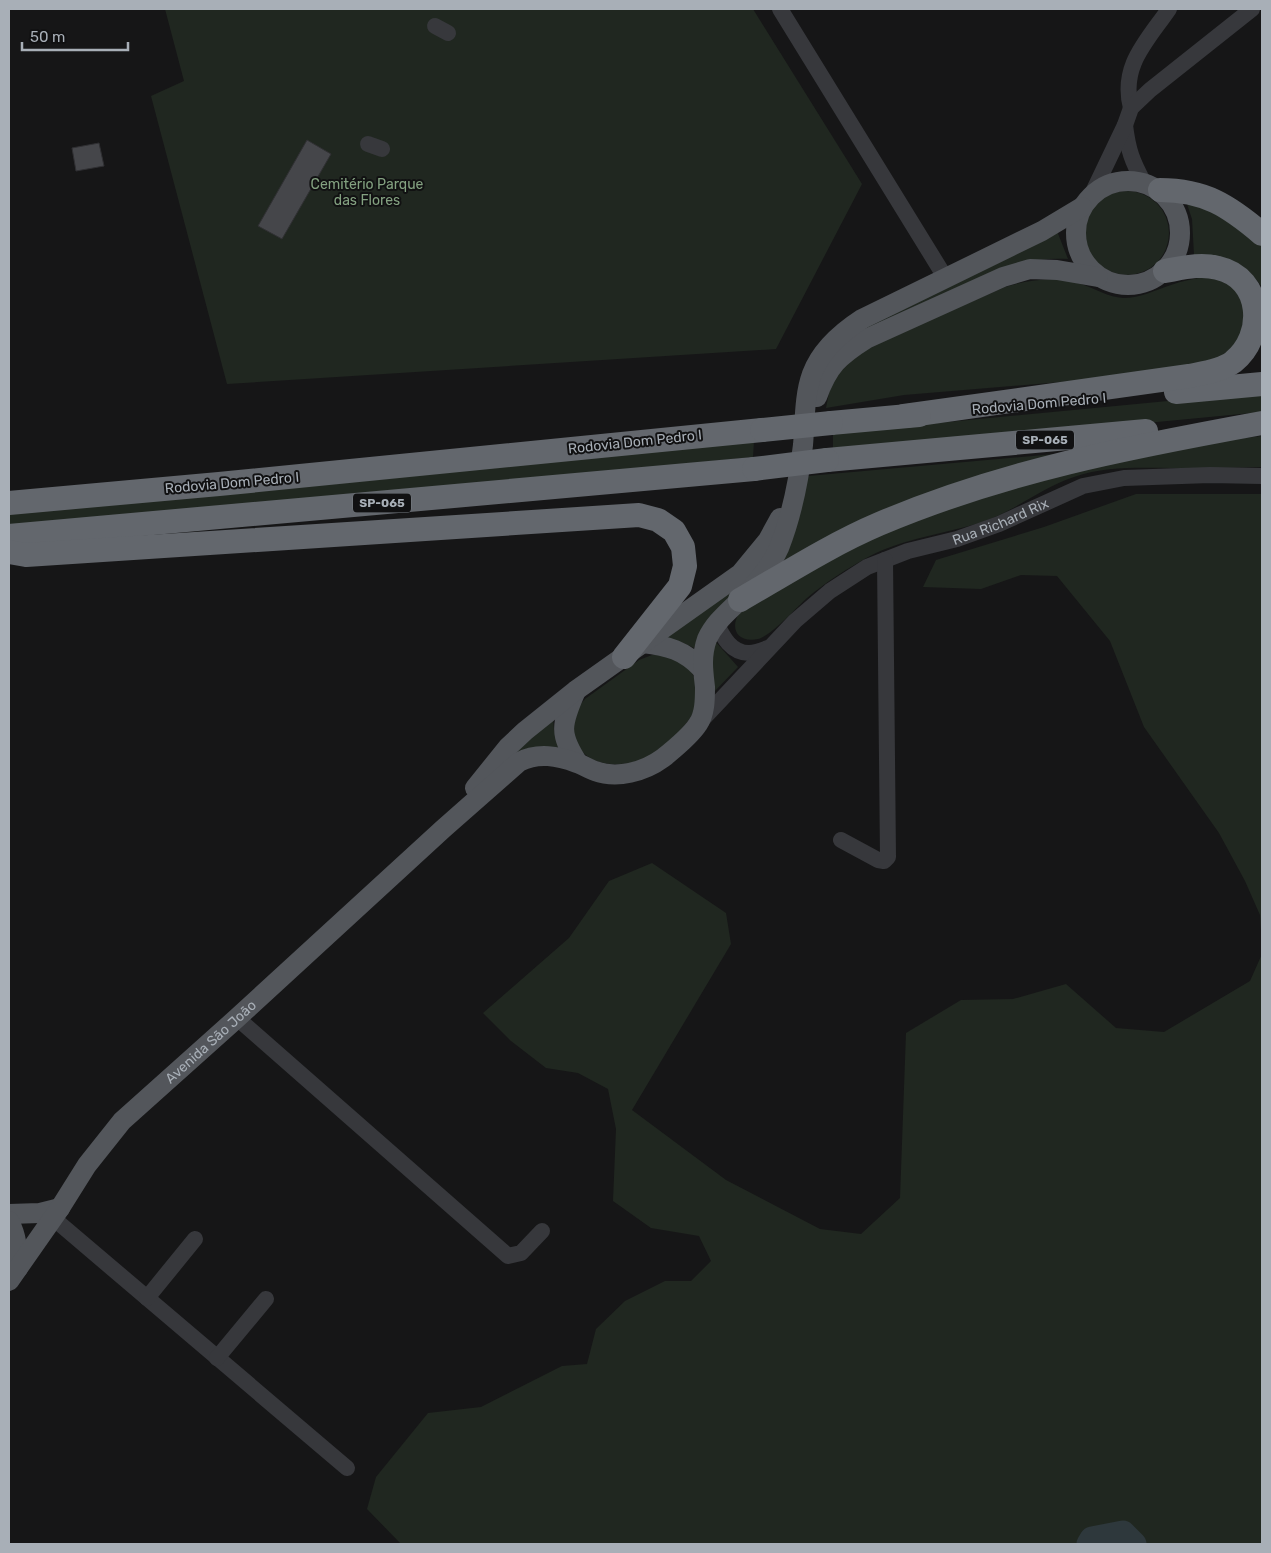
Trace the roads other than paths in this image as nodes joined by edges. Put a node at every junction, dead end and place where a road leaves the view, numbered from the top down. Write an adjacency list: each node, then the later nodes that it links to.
1 (780, 9): 11 (street)
2 (1169, 9): 4 (street)
3 (1252, 9): 4 (street)
4 (1132, 108): 5 (street)
5 (1125, 125): 6 (street); 7 (street)
6 (1152, 186): 7 (main road); 8 (highway); 9 (main road)
7 (1088, 199): 10 (main road); 11 (main road)
8 (1262, 234)
9 (1165, 271): 10 (main road); 13 (highway)
10 (1098, 276): 15 (main road)
11 (945, 278): 15 (main road)
12 (1262, 384): 13 (highway, Rodovia Dom Pedro I)
13 (904, 416): 18 (highway, Rodovia Dom Pedro I, bridge)
14 (1262, 422): 19 (highway, SP-065, bridge); 22 (highway)
15 (803, 447): 17 (main road)
16 (1262, 476): 21 (street, Rua Richard Rix)
17 (797, 483): 22 (main road); 24 (main road)
18 (9, 502)
19 (9, 536)
20 (9, 552): 26 (highway)
21 (885, 560): 25 (street, Rua Richard Rix); 32 (street)
22 (740, 600): 23 (main road)
23 (716, 623): 25 (street); 27 (main road)
24 (643, 643): 26 (main road); 27 (main road)
25 (768, 648): 29 (street, Rua Richard Rix)
26 (624, 657): 28 (main road)
27 (702, 669): 29 (main road)
28 (575, 691): 30 (main road); 31 (main road)
29 (699, 723): 30 (main road)
30 (578, 763): 31 (main road)
31 (443, 829): 33 (main road, Avenida São João)
32 (841, 840)
33 (237, 1018): 34 (main road, Avenida São João); 37 (street)
34 (56, 1213): 35 (main road); 39 (main road, Avenida São João); 40 (street)
35 (9, 1214)
36 (9, 1221): 39 (main road)
37 (542, 1231)
38 (195, 1239): 40 (street)
39 (13, 1275)
40 (147, 1298): 42 (street)
41 (266, 1299): 42 (street)
42 (217, 1358): 43 (street)
43 (347, 1468)

